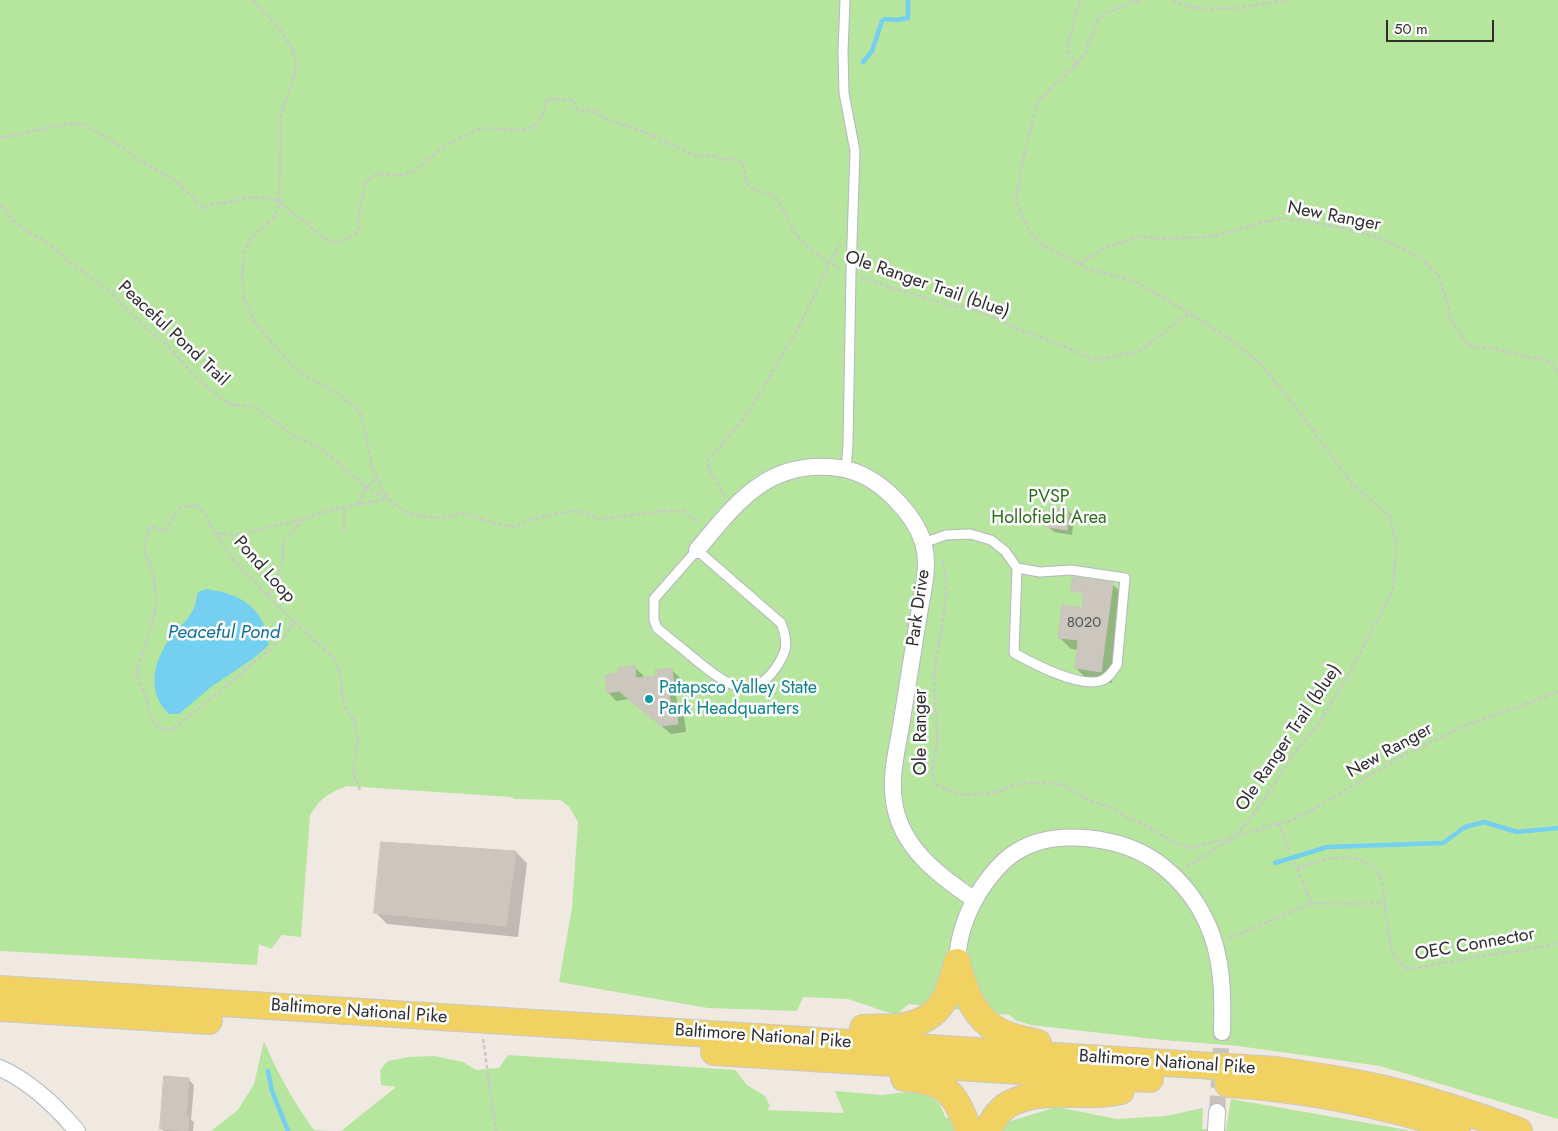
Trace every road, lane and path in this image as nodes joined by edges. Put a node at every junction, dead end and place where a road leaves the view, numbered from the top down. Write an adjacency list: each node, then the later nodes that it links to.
1 (253, 0): 9 (path)
2 (845, 0): 11 (lane)
3 (1080, 0): 7 (path)
4 (1139, 0): 7 (path)
5 (1172, 0): 6 (path)
6 (1284, 0)
7 (1076, 65): 13 (path, Ole Ranger Trail (blue))
8 (0, 137): 9 (path)
9 (279, 201): 12 (path, Ole Ranger Trail (blue)); 18 (path)
10 (0, 205): 19 (path, Peaceful Pond Trail)
11 (853, 218): 12 (path); 14 (lane)
12 (829, 263): 14 (path, Ole Ranger Trail (blue)); 23 (path)
13 (1078, 264): 15 (path, Ole Ranger Trail (blue)); 16 (path, New Ranger)
14 (851, 273): 15 (path, Ole Ranger Trail (blue)); 17 (lane)
15 (1190, 313): 36 (path, Ole Ranger Trail (blue))
16 (1558, 373)
17 (846, 469): 23 (street, Park Drive); 28 (street, Park Drive)
18 (377, 477): 19 (path); 20 (path)
19 (366, 487): 20 (path, Peaceful Pond Trail); 21 (path)
20 (386, 499): 21 (path); 27 (path, Peaceful Pond Trail)
21 (358, 505): 22 (path)
22 (344, 508): 24 (path); 26 (path)
23 (731, 509): 27 (street, Park Drive)
24 (303, 519): 25 (path); 31 (path)
25 (216, 532): 31 (path, Pond Loop); 32 (path, Pond Loop)
26 (344, 533)
27 (710, 534): 29 (street, Park Drive)
28 (928, 542): 30 (lane); 36 (path, Ole Ranger); 41 (street, Park Drive)
29 (697, 550): 29 (lane, Park Drive)
30 (1017, 568): 30 (lane)
31 (267, 596): 32 (path, Pond Loop)
32 (294, 622): 34 (path)
33 (1558, 692): 35 (path, New Ranger)
34 (360, 790)
35 (1278, 824): 36 (path, New Ranger); 37 (path)
36 (1236, 836): 40 (path, Ole Ranger Trail (blue))
37 (1290, 852)
38 (1294, 862): 39 (path)
39 (1297, 868): 42 (path); 43 (path)
40 (1173, 875): 41 (street); 45 (street)
41 (975, 900): 46 (street)
42 (1384, 902): 43 (path); 44 (path, OEC Connector)
43 (1311, 903): 45 (path)
44 (1558, 942)
45 (1215, 944): 49 (street)
46 (956, 962): 50 (main road); 53 (main road)
47 (0, 989): 50 (main road, Baltimore National Pike)
48 (0, 1008): 51 (main road, Baltimore National Pike)
49 (1222, 1032)
50 (770, 1037): 53 (main road, Baltimore National Pike)
51 (483, 1038): 52 (main road, Baltimore National Pike); 58 (path)
52 (790, 1057): 55 (main road, Baltimore National Pike); 59 (main road)
53 (1112, 1059): 63 (main road, Baltimore National Pike)
54 (0, 1068): 57 (street)
55 (1164, 1080): 60 (main road); 62 (main road, Baltimore National Pike)
56 (1217, 1112): 61 (street)
57 (76, 1131)
58 (496, 1131)
59 (969, 1131)
60 (987, 1131)
61 (1216, 1131)
62 (1467, 1131)
63 (1519, 1131)

